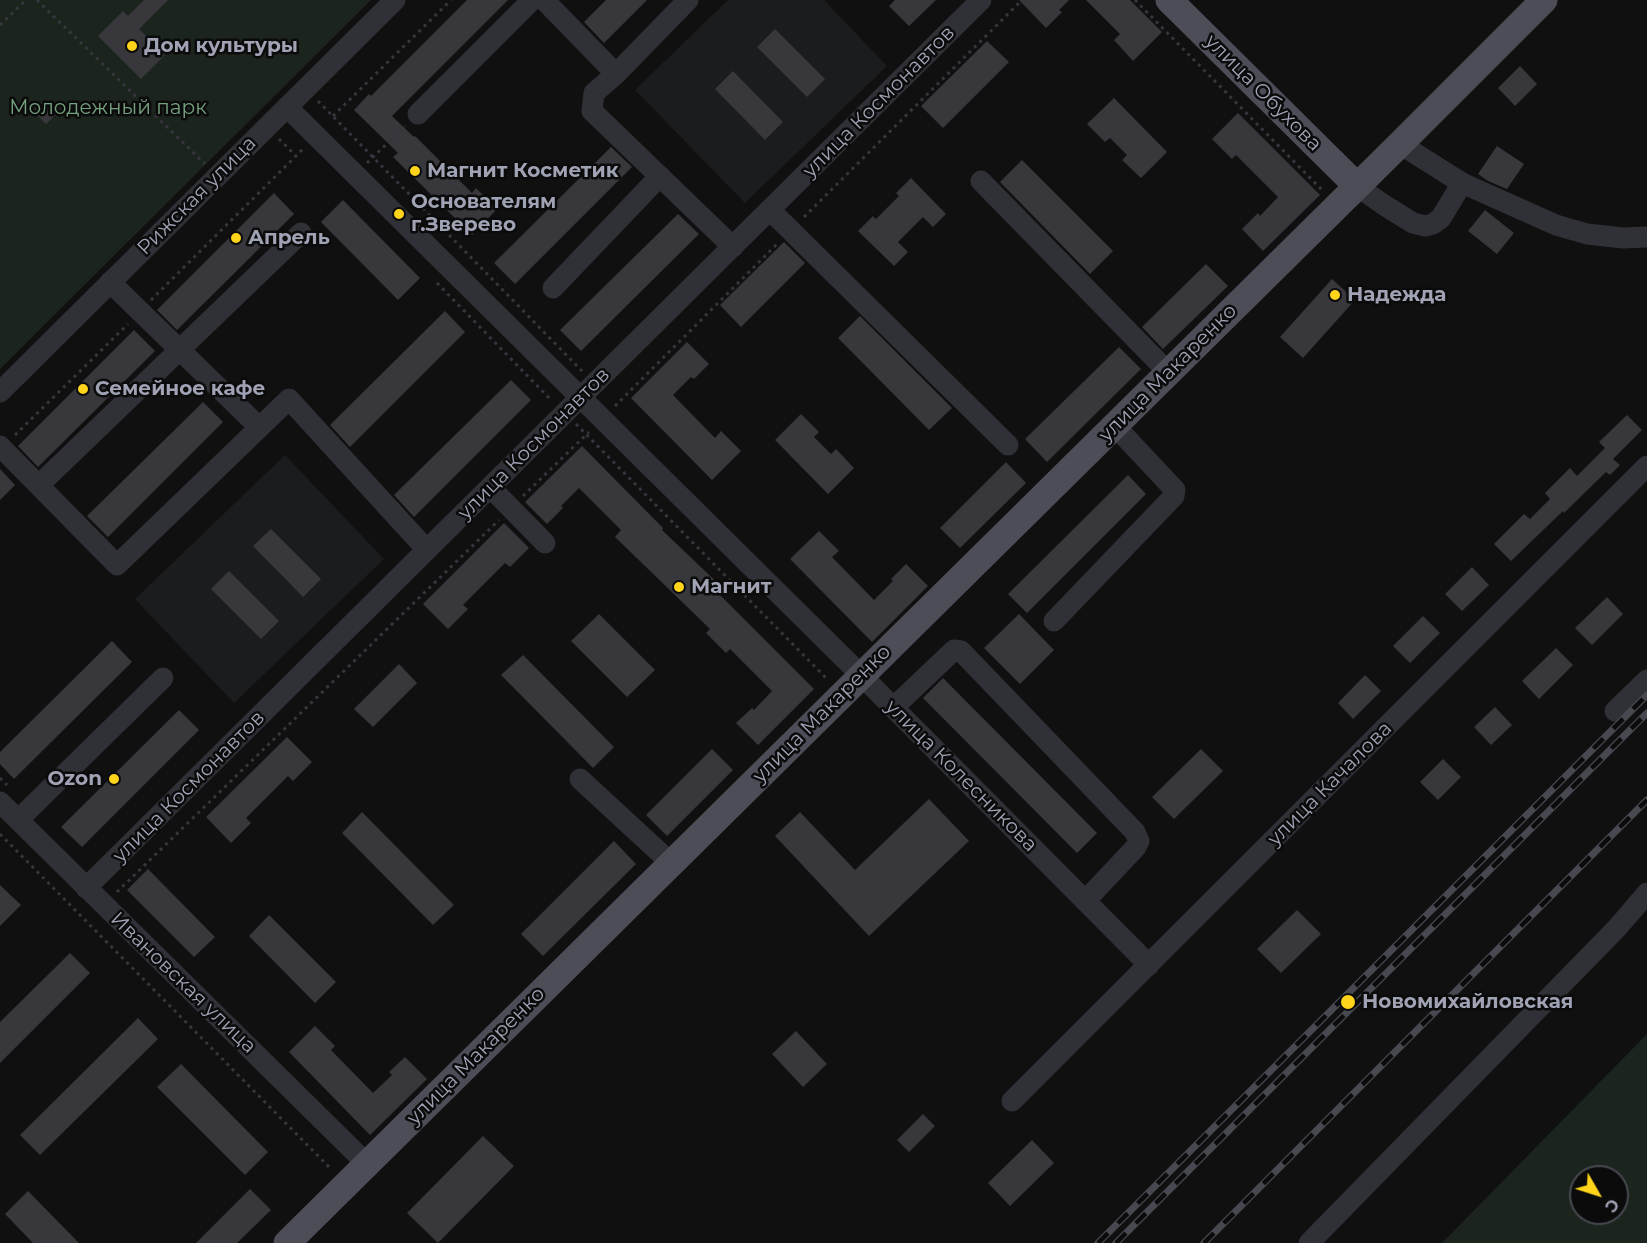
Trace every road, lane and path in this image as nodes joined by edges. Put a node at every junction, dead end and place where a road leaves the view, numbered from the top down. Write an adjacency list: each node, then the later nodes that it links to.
1 (26, 0): 13 (path)
2 (37, 0): 23 (path)
3 (395, 0): 15 (street, Рижская улица)
4 (451, 0): 17 (path)
5 (532, 0): 16 (street)
6 (544, 0): 14 (street)
7 (688, 0): 14 (street)
8 (981, 0): 29 (street, улица Космонавтов)
9 (1022, 0): 30 (path)
10 (1135, 0): 28 (path)
11 (1169, 0): 27 (main road, улица Обухова)
12 (1544, 0): 20 (main road, улица Макаренко)
13 (0, 24)
14 (616, 74): 24 (street)
15 (287, 107): 18 (street, Рижская улица); 19 (street, улица Колесникова)
16 (418, 114): 22 (path)
17 (333, 116)
18 (267, 127): 21 (path); 23 (street, Рижская улица)
19 (317, 138): 21 (path); 22 (street, улица Колесникова)
20 (1400, 144): 26 (street); 27 (main road, улица Макаренко)
21 (296, 156): 36 (path)
22 (355, 175): 40 (street, улица Колесникова)
23 (217, 176): 34 (street, Рижская улица)
24 (660, 176): 33 (street); 35 (street)
25 (981, 181): 38 (street)
26 (1462, 183): 27 (street); 32 (street)
27 (1357, 186): 28 (main road, улица Макаренко)
28 (1337, 205): 38 (main road, улица Макаренко)
29 (770, 210): 30 (street); 33 (street, улица Космонавтов)
30 (791, 230): 41 (path); 44 (street)
31 (301, 233): 37 (street)
32 (1647, 237)
33 (732, 247): 40 (street, улица Космонавтов)
34 (110, 282): 36 (street); 39 (street, Рижская улица)
35 (553, 288)
36 (140, 311): 37 (street); 45 (path)
37 (180, 350): 43 (street); 47 (street)
38 (1168, 372): 42 (main road, улица Макаренко)
39 (0, 392)
40 (580, 398): 41 (street, улица Колесникова); 48 (street, улица Космонавтов)
41 (601, 419): 49 (path); 53 (street, улица Колесникова)
42 (1114, 425): 52 (street); 53 (main road, улица Макаренко)
43 (259, 428): 47 (street); 51 (street)
44 (1008, 445)
45 (1, 447): 47 (street)
46 (1647, 466): 67 (street, улица Качалова)
47 (39, 485)
48 (490, 487): 49 (street); 51 (street, улица Космонавтов)
49 (510, 509): 50 (street); 65 (path)
50 (545, 543)
51 (427, 550): 63 (street, улица Космонавтов)
52 (1054, 621)
53 (861, 675): 56 (street, улица Колесникова); 62 (main road, улица Макаренко)
54 (163, 678): 60 (street)
55 (1647, 680): 57 (street)
56 (893, 708): 66 (street, улица Колесникова); 66 (street)
57 (1616, 711)
58 (580, 779): 62 (street)
59 (0, 802): 60 (street, Ивановская улица)
60 (18, 820): 63 (street, Ивановская улица)
61 (0, 834): 70 (path)
62 (671, 863): 69 (main road, улица Макаренко)
63 (86, 888): 69 (street, Ивановская улица)
64 (1647, 893): 72 (street)
65 (114, 896)
66 (1085, 901): 67 (street, улица Колесникова)
67 (1149, 965): 68 (street, улица Качалова)
68 (1012, 1101)
69 (367, 1164): 70 (main road, улица Макаренко)
70 (347, 1184): 71 (main road, улица Макаренко)
71 (287, 1243)
72 (1309, 1243)

